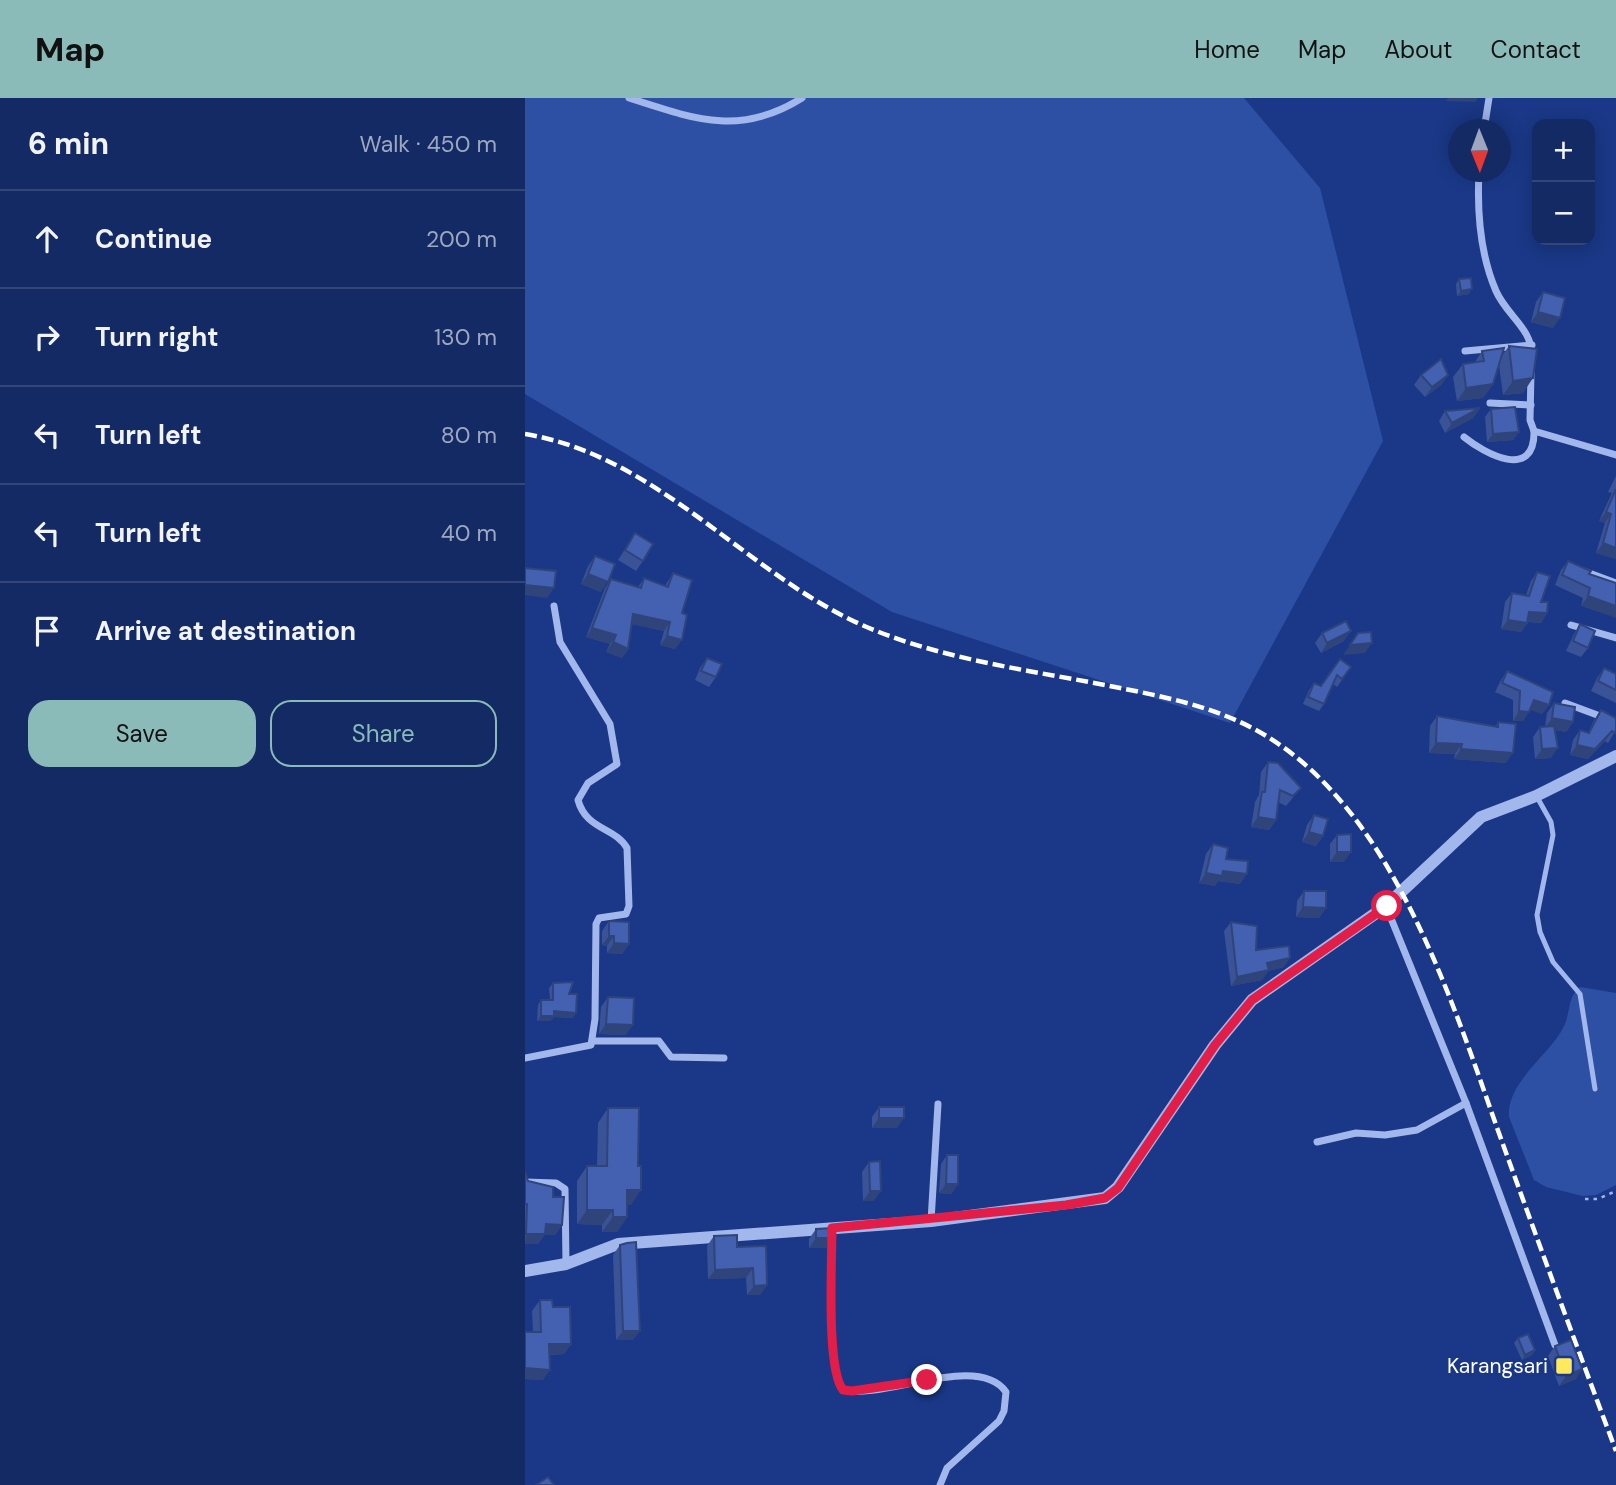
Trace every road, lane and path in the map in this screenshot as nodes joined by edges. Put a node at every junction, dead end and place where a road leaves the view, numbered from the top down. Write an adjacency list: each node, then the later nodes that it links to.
1 (629, 98): 2 (street)
2 (802, 98)
3 (1489, 98): 4 (street)
4 (1486, 119)
5 (1479, 182): 6 (street)
6 (1532, 345): 7 (street); 9 (street)
7 (1465, 351)
8 (1490, 403): 9 (street)
9 (1531, 405): 10 (street)
10 (1534, 431): 11 (street); 12 (street)
11 (1464, 437)
12 (1616, 455)
13 (1569, 566): 14 (street)
14 (1616, 583)
15 (554, 606): 23 (street)
16 (1571, 625): 17 (street)
17 (1616, 638)
18 (1565, 703): 19 (street)
19 (1616, 722)
20 (1616, 756): 21 (street)
21 (1536, 796): 22 (street); 26 (lane)
22 (1387, 906): 27 (street); 33 (street)
23 (593, 1041): 24 (street); 25 (street)
24 (525, 1058)
25 (724, 1058)
26 (1595, 1089)
27 (1466, 1103): 29 (street); 37 (street)
28 (938, 1104): 33 (street)
29 (1317, 1142)
30 (525, 1182): 35 (street)
31 (1616, 1191): 32 (path)
32 (1585, 1199)
33 (931, 1221): 34 (street)
34 (832, 1228): 35 (street); 38 (street)
35 (566, 1264): 36 (street)
36 (525, 1271)
37 (1555, 1345)
38 (940, 1485)

